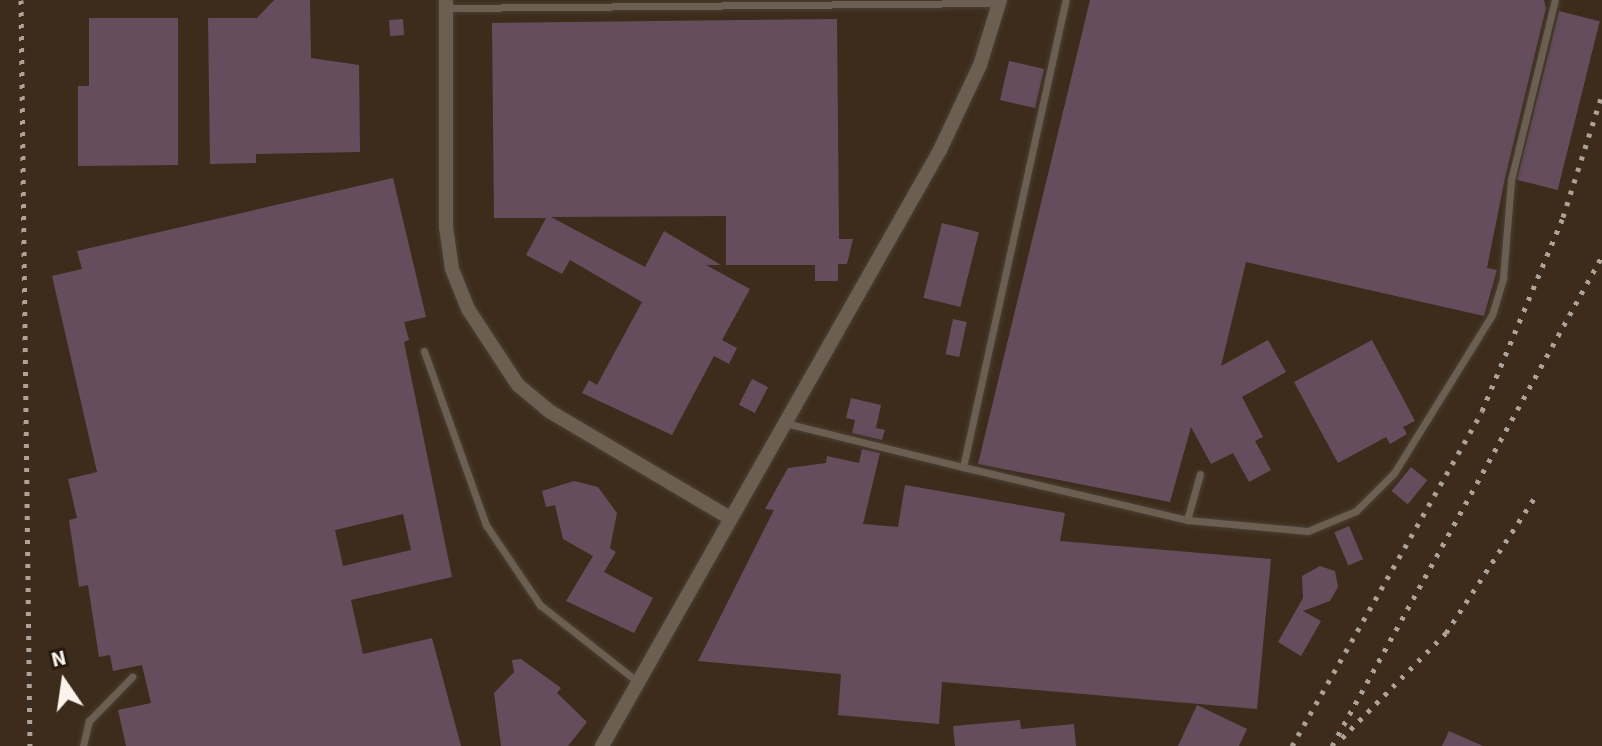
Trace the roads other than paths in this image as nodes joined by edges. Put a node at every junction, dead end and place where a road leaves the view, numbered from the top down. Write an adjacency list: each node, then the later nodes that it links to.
1 (1066, 0): 7 (lane)
2 (1555, 0): 10 (lane)
3 (999, 1): 4 (lane); 6 (street)
4 (446, 4): 9 (street)
5 (424, 351): 12 (lane)
6 (785, 423): 7 (lane); 9 (street)
7 (963, 467): 10 (lane)
8 (1200, 474): 10 (lane)
9 (730, 518): 12 (street)
10 (1187, 520)
11 (132, 677): 13 (lane)
12 (638, 682): 14 (street)
13 (83, 746)
14 (602, 746)

